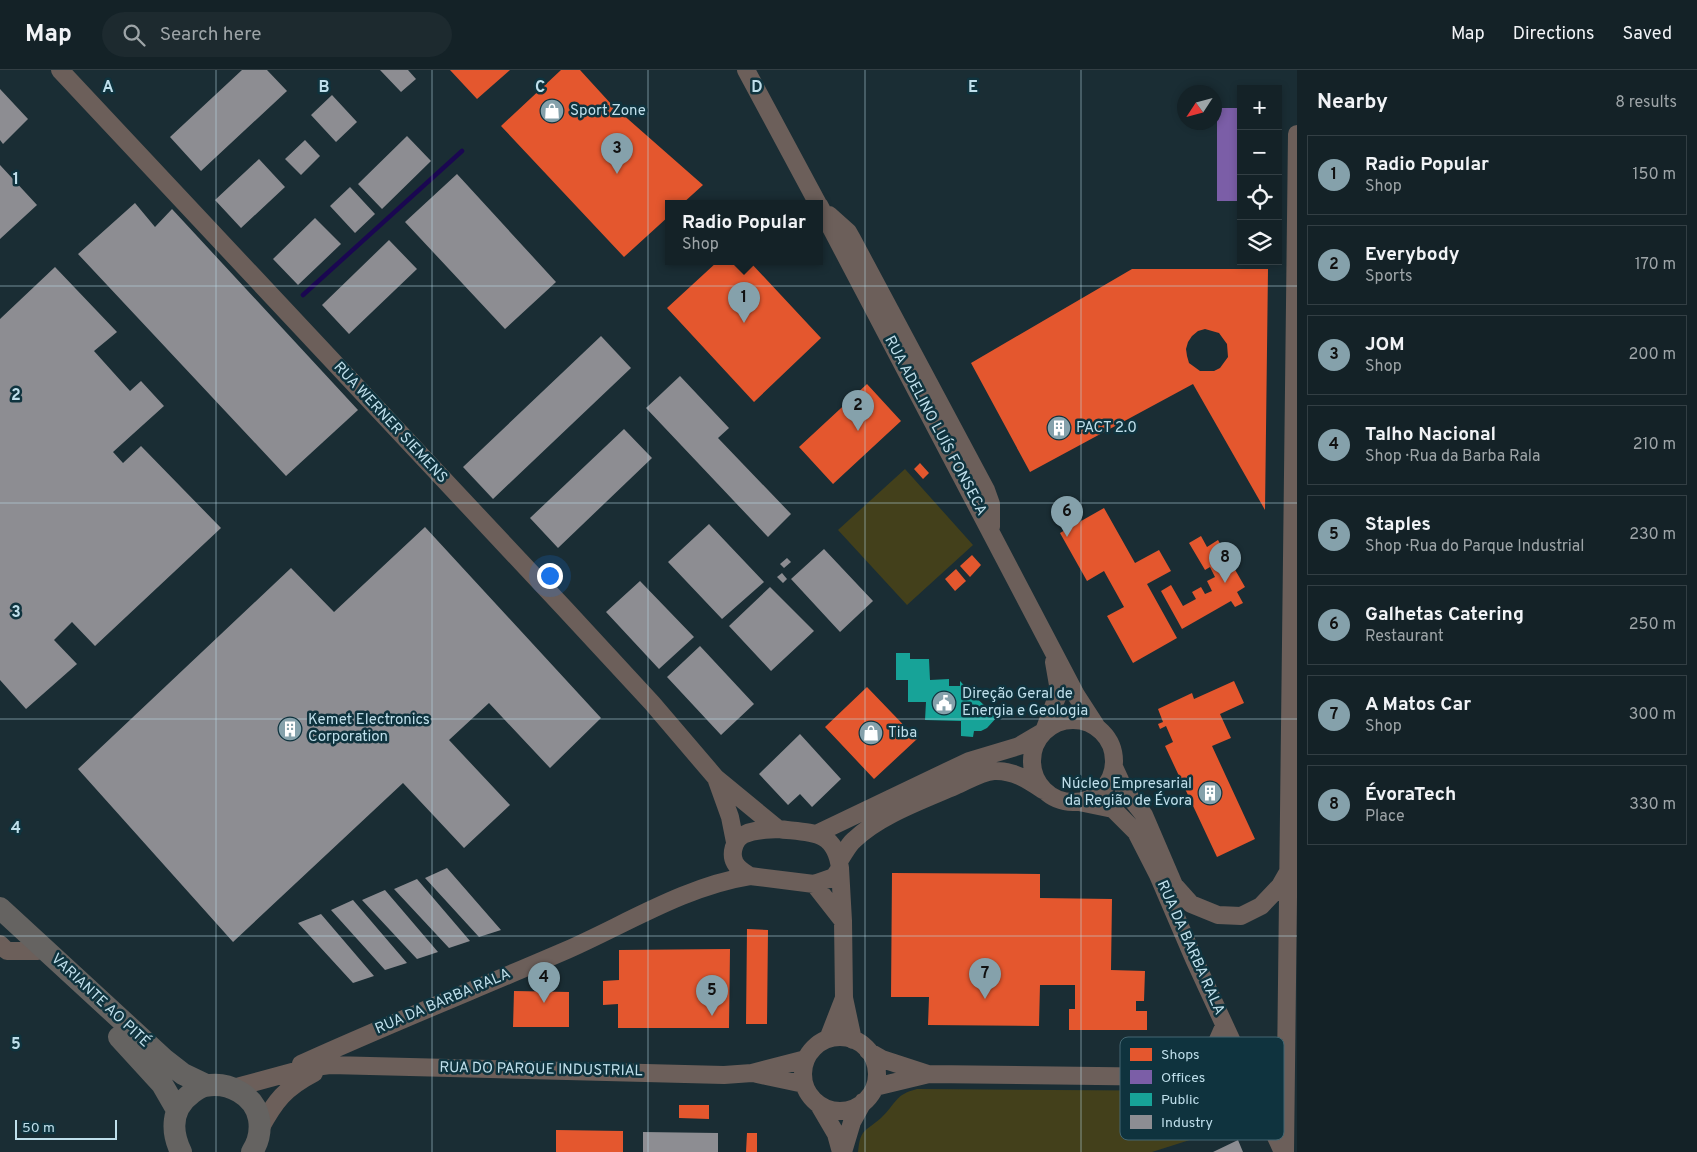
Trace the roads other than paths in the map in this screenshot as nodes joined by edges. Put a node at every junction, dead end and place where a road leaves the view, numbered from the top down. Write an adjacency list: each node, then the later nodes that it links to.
1 (60, 70): 11 (street, RUA WERNER SIEMENS)
2 (746, 70): 4 (street, RUA ADELINO LUÍS FONSECA)
3 (1297, 134): 6 (street)
4 (816, 200)
5 (823, 213): 7 (street, RUA ADELINO LUÍS FONSECA)
6 (1295, 587): 19 (street)
7 (1051, 647): 8 (street, RUA ADELINO LUÍS FONSECA); 9 (street, RUA ADELINO LUÍS FONSECA)
8 (1096, 726): 9 (street); 10 (street)
9 (1044, 731): 12 (street); 15 (street)
10 (1114, 768): 13 (street); 19 (street)
11 (716, 778): 14 (street, RUA WERNER SIEMENS); 16 (street, RUA WERNER SIEMENS)
12 (1044, 791): 13 (street); 18 (street)
13 (1079, 802): 28 (street, RUA DA BARBA RALA)
14 (778, 829): 15 (street); 16 (street)
15 (816, 834): 18 (street)
16 (735, 842): 17 (street, RUA WERNER SIEMENS)
17 (734, 862): 20 (street); 22 (street, RUA DA BARBA RALA)
18 (839, 865): 21 (street); 24 (street)
19 (1288, 872): 51 (street)
20 (750, 876): 21 (street, RUA DA BARBA RALA); 22 (street, RUA DA BARBA RALA)
21 (814, 884): 24 (street)
22 (702, 888): 39 (street, RUA DA BARBA RALA)
23 (0, 909): 26 (main road, VARIANTE AO PITÉ); 41 (main road, VARIANTE AO PITÉ)
24 (843, 921): 27 (street)
25 (0, 944): 26 (street)
26 (38, 951): 46 (main road, VARIANTE AO PITÉ)
27 (844, 998): 31 (street); 32 (street)
28 (1224, 1026): 29 (street); 30 (street, RUA DA BARBA RALA)
29 (1220, 1037)
30 (1229, 1037)
31 (828, 1039): 32 (street); 34 (street)
32 (854, 1040): 33 (street)
33 (868, 1051): 37 (street); 42 (street)
34 (806, 1059): 36 (street, RUA DO PARQUE INDUSTRIAL); 40 (street)
35 (330, 1065): 36 (street, RUA DO PARQUE INDUSTRIAL); 39 (street, RUA DA BARBA RALA); 48 (street)
36 (752, 1073): 40 (street, RUA DO PARQUE INDUSTRIAL)
37 (928, 1074): 38 (street); 42 (street)
38 (1120, 1076)
39 (267, 1080): 43 (street, RUA DA BARBA RALA)
40 (804, 1084): 45 (street)
41 (206, 1086): 43 (main road); 46 (main road)
42 (874, 1087): 44 (street)
43 (233, 1088): 48 (main road)
44 (864, 1102): 45 (street); 50 (street)
45 (819, 1105): 50 (street)
46 (177, 1110): 49 (main road)
47 (1278, 1140): 51 (street, RUA DA BARBA RALA)
48 (257, 1144)
49 (174, 1148)
50 (842, 1152)
51 (1284, 1152)

